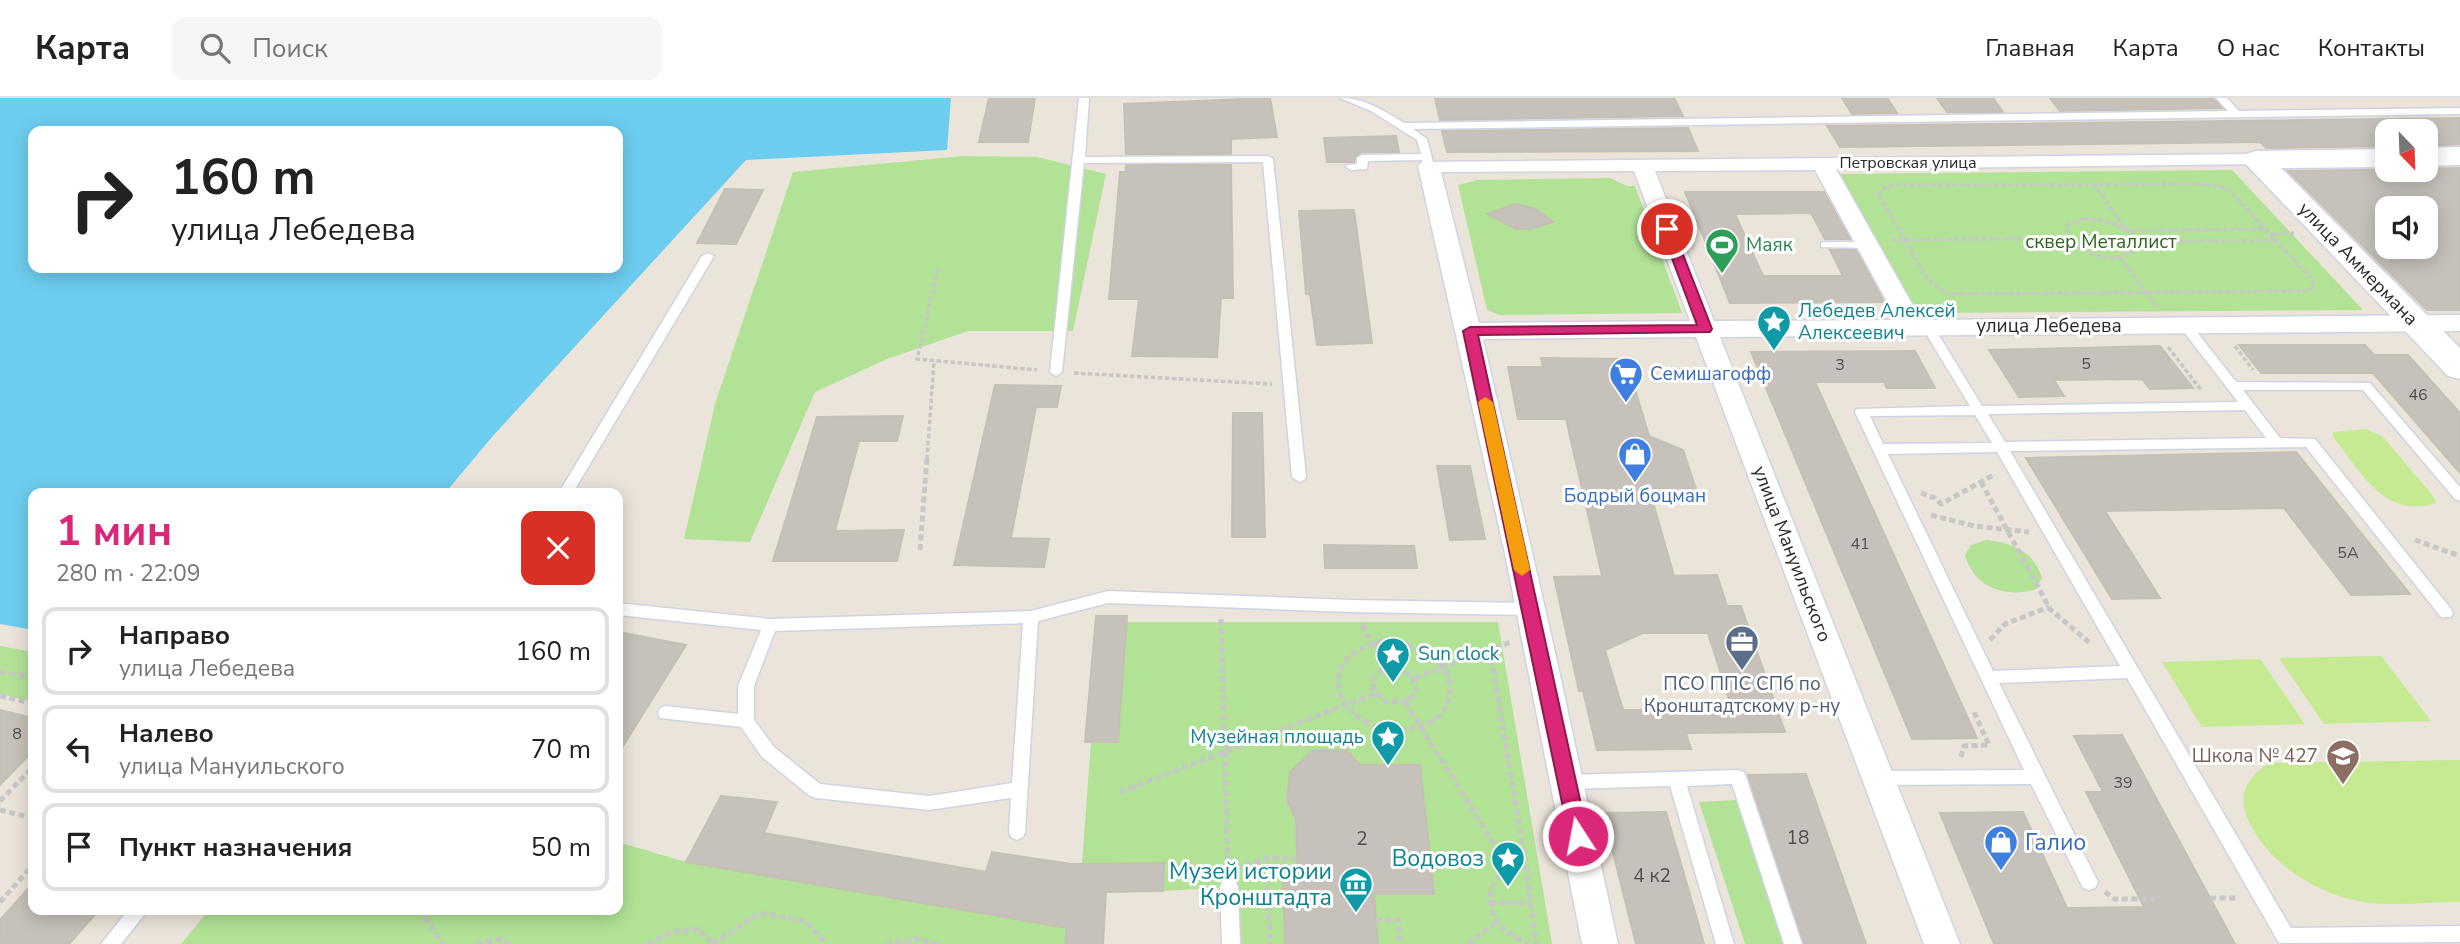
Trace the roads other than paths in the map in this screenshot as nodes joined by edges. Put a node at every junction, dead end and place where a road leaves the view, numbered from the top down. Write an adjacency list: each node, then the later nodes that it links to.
1 (1084, 98): 12 (lane)
2 (1345, 98): 8 (lane)
3 (2221, 98): 7 (lane)
4 (2336, 98): 6 (lane)
5 (2460, 111): 6 (lane)
6 (2351, 112): 7 (lane)
7 (2236, 113): 8 (lane)
8 (1401, 126): 14 (lane)
9 (2460, 156): 10 (street)
10 (2438, 157)
11 (2375, 158): 13 (street, Петровская улица)
12 (1079, 160): 28 (lane); 35 (lane)
13 (2256, 160): 15 (street, Петровская улица); 21 (street, улица Аммермана)
14 (1428, 162): 16 (street, Петровская улица); 17 (lane); 26 (street)
15 (1822, 163): 16 (street, Петровская улица); 19 (street)
16 (1642, 165): 25 (street, улица Мануильского)
17 (1351, 167)
18 (1825, 245): 19 (lane)
19 (1868, 245): 24 (street)
20 (708, 256): 36 (lane)
21 (2416, 323): 22 (street, улица Лебедева); 23 (street, улица Лебедева); 27 (street, улица Аммермана)
22 (2460, 323)
23 (2185, 325): 24 (street, улица Лебедева); 29 (lane)
24 (1921, 327): 25 (street, улица Лебедева); 31 (lane)
25 (1706, 329): 26 (street, улица Лебедева); 49 (street, улица Мануильского)
26 (1470, 331): 38 (street)
27 (2460, 368)
28 (1056, 372)
29 (2233, 386): 30 (lane); 37 (lane)
30 (2248, 406): 31 (lane); 32 (lane)
31 (1978, 409): 33 (lane); 34 (lane)
32 (2277, 443): 33 (lane); 40 (lane)
33 (2001, 447): 34 (lane); 43 (lane)
34 (1880, 449): 44 (lane)
35 (1299, 477)
36 (569, 488)
37 (2460, 496)
38 (1531, 609): 41 (lane); 50 (street)
39 (623, 610): 42 (lane)
40 (2446, 613)
41 (1031, 617): 42 (lane); 51 (lane)
42 (770, 625): 46 (lane)
43 (2132, 672): 44 (lane); 57 (lane)
44 (1989, 677): 47 (lane)
45 (666, 713): 46 (lane)
46 (746, 721): 51 (lane)
47 (2036, 777): 49 (lane); 54 (lane)
48 (1676, 778): 50 (lane); 61 (lane); 62 (lane)
49 (1878, 778): 63 (street, улица Мануильского)
50 (1568, 782): 60 (street)
51 (1020, 789): 52 (lane)
52 (1017, 832)
53 (1229, 879): 59 (lane)
54 (2089, 882)
55 (135, 915): 58 (lane)
56 (2460, 934): 57 (lane)
57 (2287, 940)
58 (110, 944)
59 (1231, 944)
60 (1600, 944)
61 (1725, 944)
62 (1793, 944)
63 (1942, 944)

